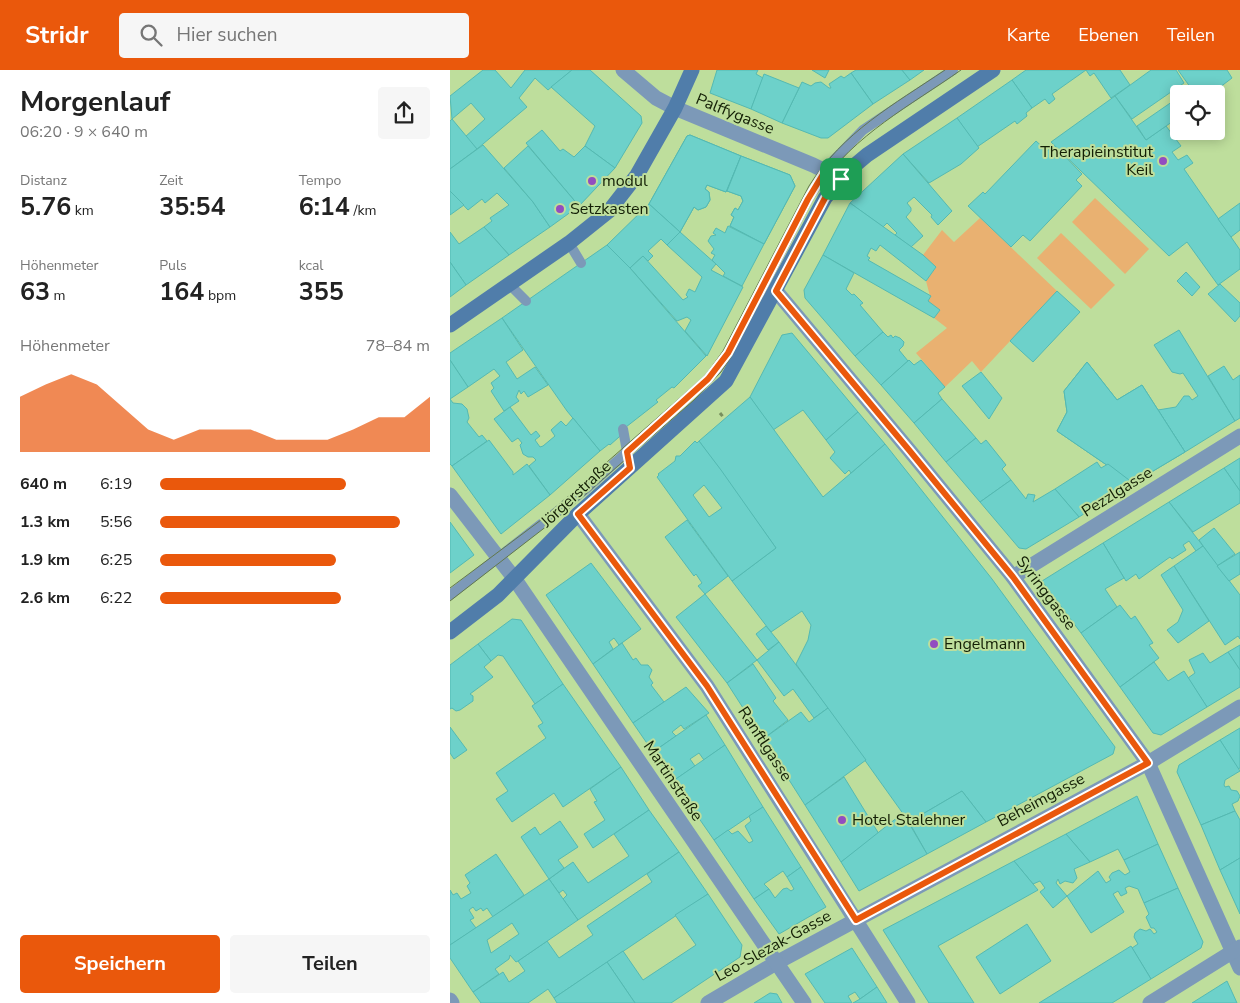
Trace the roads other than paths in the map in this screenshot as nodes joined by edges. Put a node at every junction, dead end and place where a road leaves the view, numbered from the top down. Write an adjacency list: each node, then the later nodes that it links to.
1 (623, 70): 5 (street, Palffygasse)
2 (692, 70): 5 (main road)
3 (953, 70): 6 (lane)
4 (993, 70): 7 (main road, Jörgerstraße)
5 (675, 108): 6 (street, Palffygasse); 8 (main road)
6 (825, 171): 7 (street, Palffygasse); 16 (lane)
7 (841, 179): 11 (main road, Jörgerstraße)
8 (568, 243): 9 (lane); 10 (main road)
9 (580, 263)
10 (509, 284): 12 (lane); 13 (main road)
11 (776, 291): 16 (main road, Jörgerstraße); 20 (street, Syringgasse)
12 (526, 301)
13 (450, 324)
14 (623, 429): 16 (lane)
15 (1240, 436): 20 (street, Pezzlgasse)
16 (629, 460): 18 (main road, Jörgerstraße); 19 (lane)
17 (450, 494): 19 (street, Martinstraße)
18 (578, 514): 21 (main road, Jörgerstraße); 26 (street, Ranftlgasse)
19 (498, 558): 21 (street, Martinstraße); 22 (lane)
20 (1013, 577): 25 (street, Syringgasse)
21 (514, 578): 23 (main road, Jörgerstraße); 28 (street, Martinstraße)
22 (450, 595)
23 (450, 632)
24 (1240, 707): 25 (street, Beheimgasse)
25 (1148, 763): 26 (street, Beheimgasse); 27 (street, Syringgasse)
26 (856, 920): 28 (street, Leo-Slezak-Gasse); 34 (street, Ranftlgasse)
27 (1236, 950): 29 (street, Syringgasse); 35 (street)
28 (776, 963): 32 (street, Leo-Slezak-Gasse); 33 (street, Martinstraße)
29 (1240, 968)
30 (450, 1000): 31 (street)
31 (452, 1003)
32 (708, 1003)
33 (804, 1003)
34 (908, 1003)
35 (1150, 1003)

